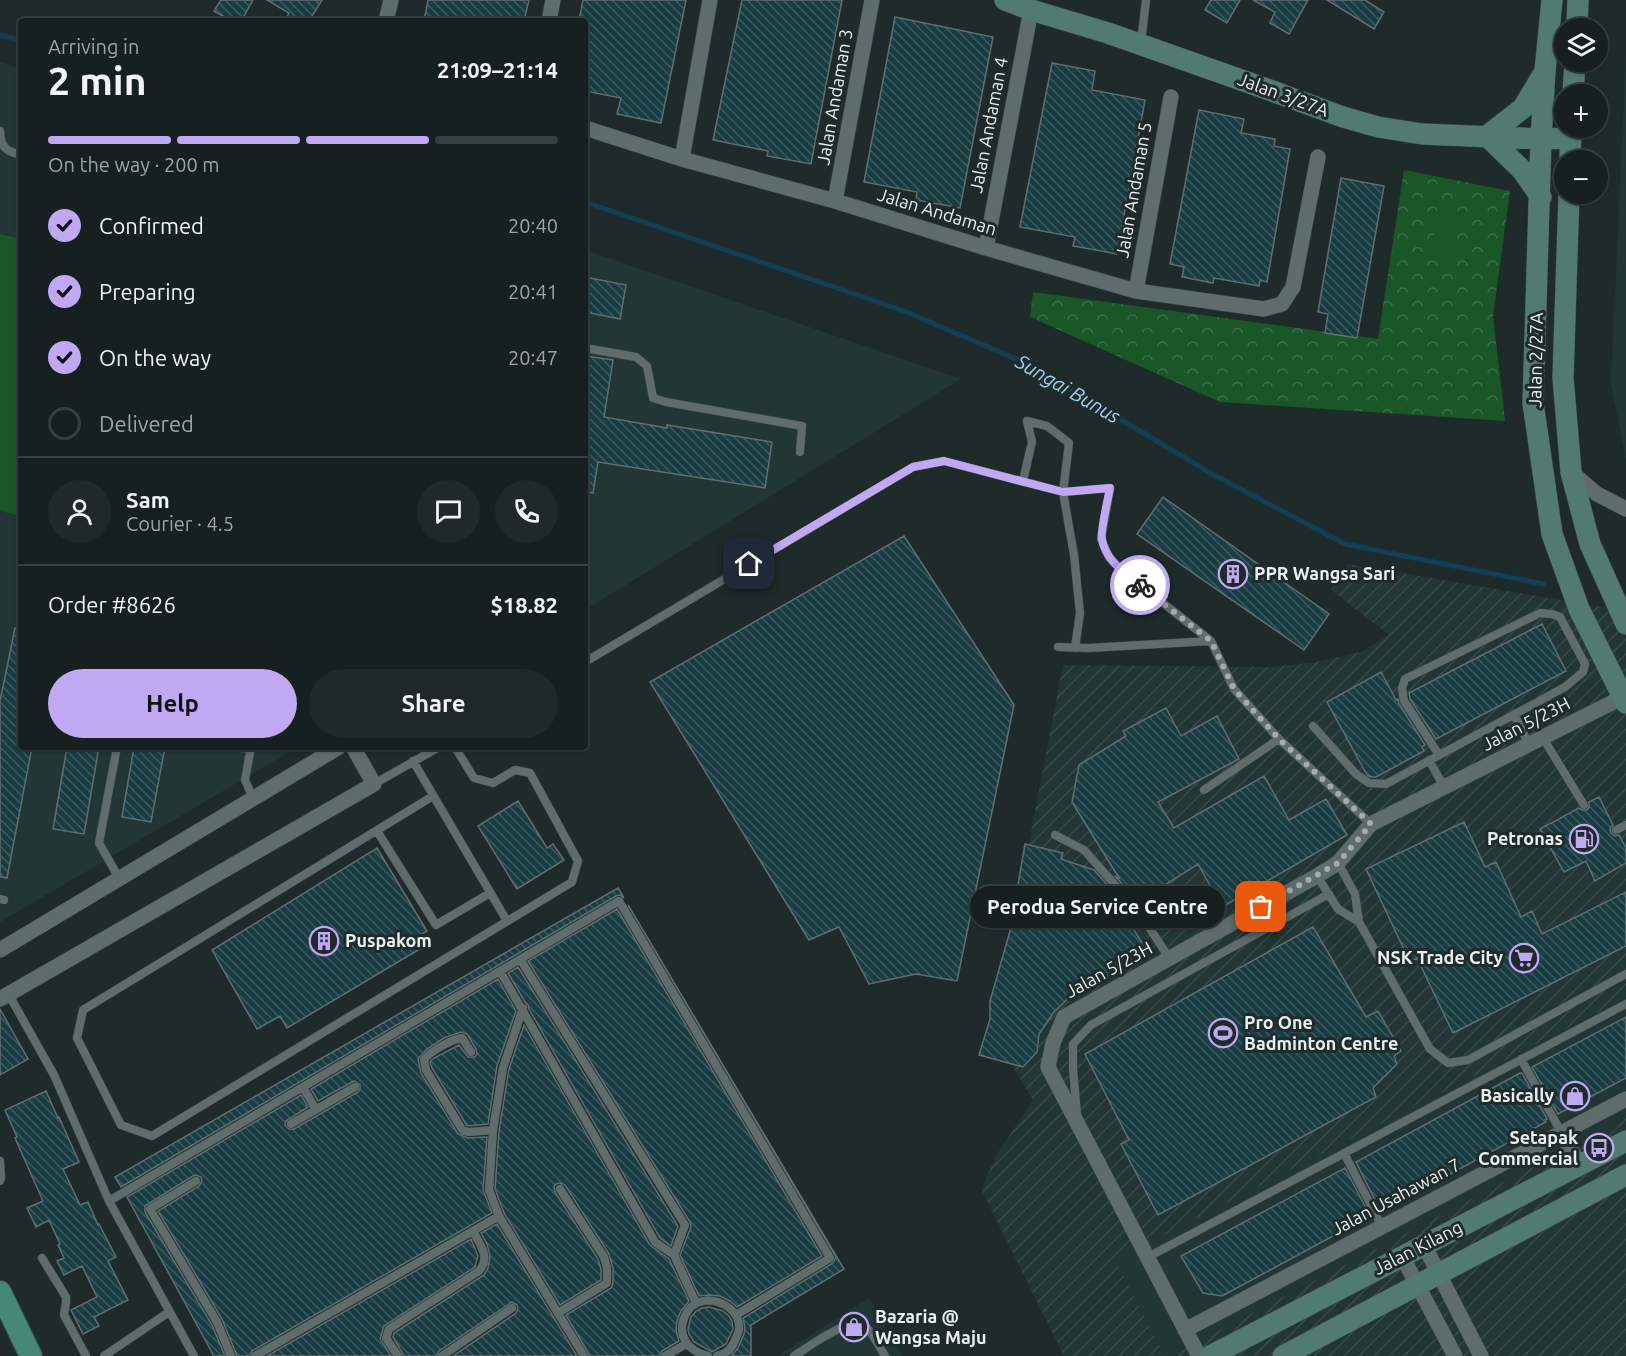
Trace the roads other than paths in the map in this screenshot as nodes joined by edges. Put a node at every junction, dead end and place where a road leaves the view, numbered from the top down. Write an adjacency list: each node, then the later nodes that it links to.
1 (391, 0): 10 (street)
2 (553, 0): 11 (street)
3 (710, 0): 23 (street)
4 (872, 0): 25 (street, Jalan Andaman 3)
5 (1005, 0): 9 (main road, Jalan 3/27A)
6 (1146, 0): 13 (lane)
7 (1552, 0): 14 (main road, Jalan 2/27A)
8 (1578, 0): 12 (main road)
9 (1031, 10): 13 (main road, Jalan 3/27A); 27 (street, Jalan Andaman 4)
10 (387, 18)
11 (550, 18)
12 (1577, 18)
13 (1141, 45): 18 (main road, Jalan 3/27A)
14 (1545, 71): 18 (main road); 20 (main road, Jalan 2/27A)
15 (1171, 97): 28 (street, Jalan Andaman 5)
16 (588, 129): 23 (street, Jalan Andaman)
17 (0, 131): 21 (lane)
18 (1487, 136): 20 (main road, Jalan 3/27A); 24 (main road)
19 (1554, 136): 20 (main road, Jalan 3/27A)
20 (1541, 139): 24 (main road, Jalan 2/27A)
21 (18, 154)
22 (1318, 157): 28 (street, Jalan Andaman)
23 (682, 159): 25 (street, Jalan Andaman)
24 (1540, 197): 40 (main road, Jalan 2/27A)
25 (836, 201): 27 (street, Jalan Andaman)
26 (1569, 204): 31 (main road, Jalan 2/27A)
27 (986, 248): 28 (street, Jalan Andaman)
28 (1136, 291)
29 (588, 349): 30 (lane)
30 (801, 452)
31 (1571, 472): 34 (street); 35 (main road, Jalan 2/27A)
32 (1023, 481): 33 (lane); 33 (lane); 39 (lane)
33 (1063, 492): 36 (lane); 38 (lane)
34 (1626, 509)
35 (1626, 624)
36 (1211, 641): 38 (lane); 44 (lane)
37 (1058, 647): 38 (lane)
38 (1075, 648)
39 (588, 660)
40 (1624, 700): 43 (street, Jalan 5/23H)
41 (1514, 714): 45 (lane); 52 (lane); 52 (lane)
42 (1313, 726): 53 (lane)
43 (1543, 738): 45 (street, Jalan 5/23H); 60 (lane)
44 (1279, 739): 57 (lane); 61 (lane)
45 (1529, 745): 56 (street, Jalan 5/23H)
46 (116, 750): 68 (lane)
47 (250, 750): 59 (lane)
48 (334, 750): 59 (street)
49 (355, 750): 55 (street)
50 (434, 750): 54 (lane)
51 (458, 750): 71 (lane)
52 (1438, 755): 53 (lane)
53 (1430, 760): 56 (lane)
54 (413, 762): 55 (lane); 58 (lane)
55 (374, 784): 78 (street)
56 (1444, 787): 61 (street, Jalan 5/23H)
57 (1204, 790)
58 (434, 796): 63 (lane); 69 (lane)
59 (253, 798): 68 (street)
60 (1584, 805)
61 (1371, 824): 66 (street, Jalan 5/23H)
62 (1626, 825): 64 (lane)
63 (377, 831): 69 (lane); 71 (lane)
64 (1616, 831)
65 (1055, 835): 74 (lane)
66 (1338, 863): 67 (street, Jalan 5/23H); 72 (lane)
67 (1317, 876): 70 (lane); 74 (street, Jalan 5/23H)
68 (119, 878): 73 (street)
69 (490, 893): 71 (lane)
70 (1329, 894): 72 (lane); 87 (lane)
71 (507, 921)
72 (1359, 922): 77 (lane)
73 (0, 950)
74 (1169, 958): 87 (street, Jalan 5/23H)
75 (520, 959): 76 (lane); 104 (lane); 115 (lane)
76 (500, 971): 80 (lane); 83 (lane)
77 (1626, 974)
78 (4, 997): 99 (lane)
79 (1626, 1004): 82 (lane)
80 (523, 1008): 89 (lane); 104 (lane)
81 (471, 1052): 89 (lane)
82 (1521, 1059): 90 (lane); 92 (lane)
83 (303, 1087): 86 (lane); 99 (lane)
84 (355, 1087): 86 (lane)
85 (1626, 1099): 90 (street, Jalan Usahawan 7)
86 (316, 1110): 88 (lane)
87 (1078, 1123): 106 (street, Jalan 5/23H)
88 (291, 1124)
89 (493, 1130): 100 (lane)
90 (1562, 1132): 94 (street); 101 (street, Jalan Usahawan 7)
91 (1626, 1141): 94 (main road, Jalan Kilang)
92 (1344, 1153): 101 (lane); 106 (lane)
93 (0, 1161): 96 (lane)
94 (1579, 1164): 103 (main road, Jalan Kilang)
95 (1626, 1175): 108 (main road, Jalan Kilang)
96 (0, 1180)
97 (196, 1181): 122 (lane)
98 (560, 1189): 114 (lane)
99 (109, 1201): 113 (lane)
100 (499, 1216): 102 (lane); 114 (lane)
101 (1382, 1227): 116 (street, Jalan Usahawan 7)
102 (473, 1231): 123 (lane); 124 (lane)
103 (1424, 1245): 105 (main road, Jalan Kilang); 108 (street)
104 (674, 1255): 111 (lane)
105 (1402, 1256): 109 (street); 133 (main road, Jalan Kilang)
106 (1148, 1257): 116 (street, Jalan 5/23H)
107 (42, 1258): 119 (lane)
108 (1438, 1274): 109 (main road, Jalan Kilang); 136 (street)
109 (1417, 1285): 134 (main road, Jalan Kilang); 135 (street)
110 (0, 1292): 118 (main road)
111 (696, 1303): 115 (lane); 117 (lane)
112 (512, 1308): 125 (lane)
113 (169, 1312): 120 (lane); 121 (lane)
114 (558, 1313): 126 (lane)
115 (736, 1315): 129 (lane)
116 (1185, 1330): 132 (street, Jalan 5/23H)
117 (686, 1344): 127 (lane); 128 (lane)
118 (31, 1356)
119 (86, 1356)
120 (104, 1356)
121 (194, 1356)
122 (231, 1356)
123 (255, 1356)
124 (398, 1356)
125 (442, 1356)
126 (584, 1356)
127 (665, 1356)
128 (708, 1356)
129 (722, 1356)
130 (794, 1356): 131 (lane)
131 (885, 1356)
132 (1199, 1356)
133 (1210, 1356)
134 (1283, 1356)
135 (1455, 1356)
136 (1480, 1356)

